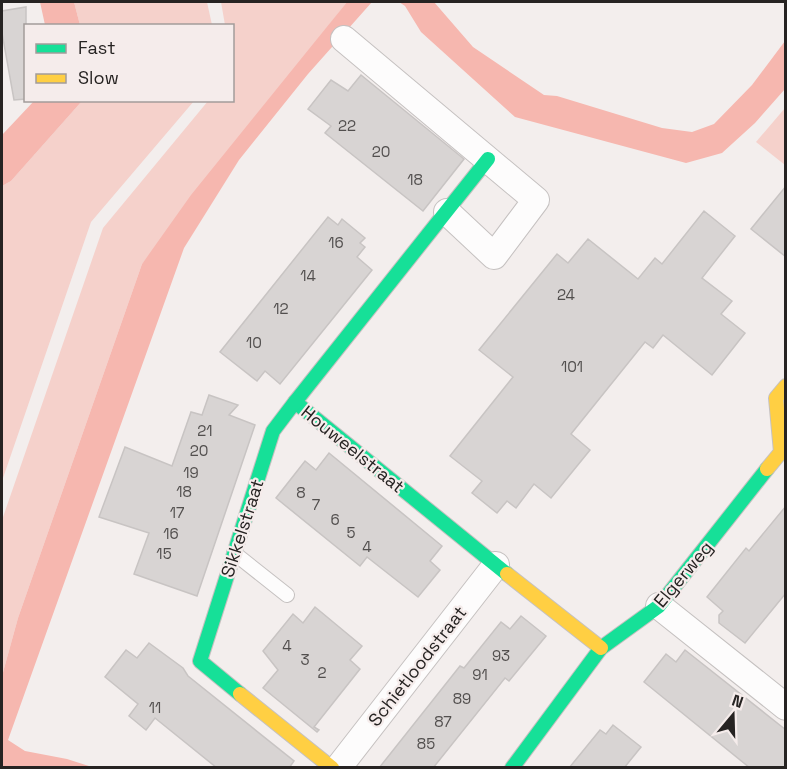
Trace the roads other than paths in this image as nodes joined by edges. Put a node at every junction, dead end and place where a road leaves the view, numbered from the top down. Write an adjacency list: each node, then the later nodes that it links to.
1 (344, 39): 2 (street)
2 (488, 159): 3 (street, Houweelstraat); 3 (street)
3 (447, 212): 5 (street, Houweelstraat)
4 (786, 386): 9 (street, Elgerweg)
5 (295, 402): 6 (street, Sikkelstraat); 7 (street, Houweelstraat)
6 (234, 553): 8 (lane); 12 (street, Sikkelstraat)
7 (495, 565): 10 (street, Houweelstraat); 13 (street, Schietloodstraat)
8 (287, 595)
9 (659, 606): 10 (street, Elgerweg); 11 (street)
10 (601, 648): 14 (street, Elgerweg)
11 (786, 707)
12 (332, 768)
13 (338, 768)
14 (512, 768)

